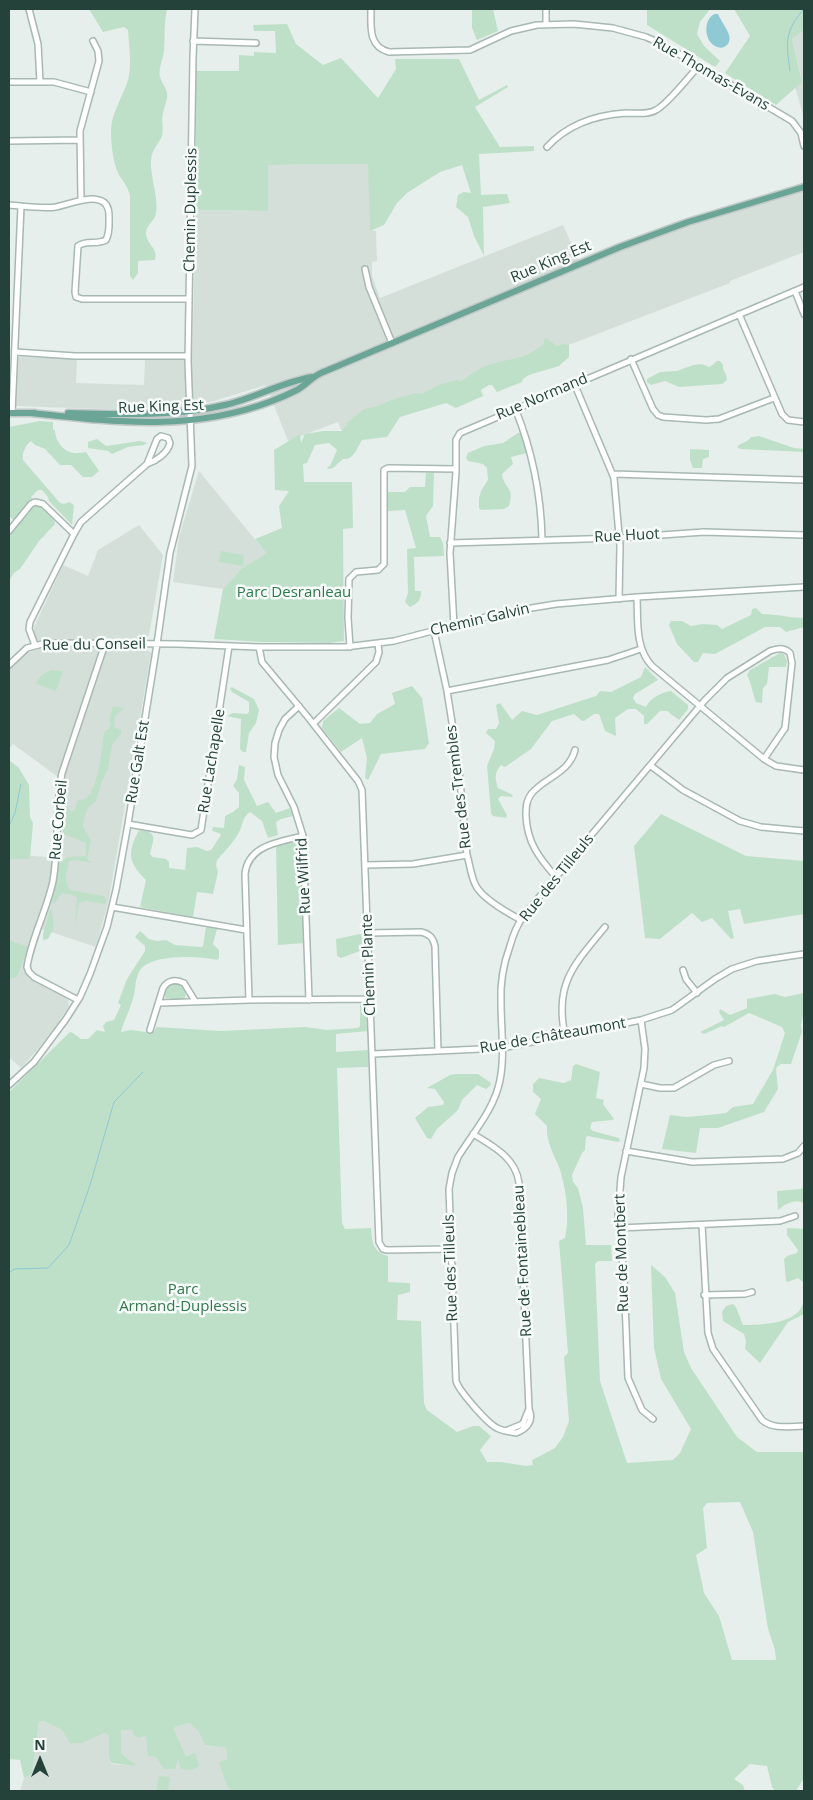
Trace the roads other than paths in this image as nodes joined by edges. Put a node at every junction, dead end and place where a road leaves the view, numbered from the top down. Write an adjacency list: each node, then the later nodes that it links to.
1 (29, 9): 11 (street)
2 (195, 9): 7 (street, Chemin Duplessis)
3 (371, 9): 5 (street, Rue Thomas-Evans)
4 (546, 9): 5 (street)
5 (546, 24): 9 (street, Rue Thomas-Evans)
6 (93, 41): 12 (street)
7 (193, 41): 8 (street); 24 (street, Chemin Duplessis)
8 (256, 43)
9 (699, 66): 15 (street, Rue Thomas-Evans); 16 (street)
10 (9, 82): 11 (street)
11 (40, 82): 12 (street)
12 (91, 92): 13 (street)
13 (80, 140): 14 (street); 18 (street)
14 (9, 141)
15 (804, 146)
16 (547, 147)
17 (804, 187): 27 (main road, Rue King Est)
18 (81, 200): 20 (street); 24 (street)
19 (9, 205): 20 (street)
20 (22, 206): 28 (street)
21 (365, 268): 27 (street)
22 (804, 287): 23 (street, Rue Normand)
23 (795, 291): 25 (street, Rue Normand); 26 (street)
24 (189, 299): 29 (street, Chemin Duplessis)
25 (739, 314): 30 (street, Rue Normand); 33 (street)
26 (804, 314)
27 (392, 343): 31 (main road, Rue King Est)
28 (15, 352): 29 (street); 36 (street)
29 (188, 356): 35 (street, Chemin Duplessis)
30 (632, 359): 32 (street, Rue Normand); 33 (street)
31 (314, 376): 35 (main road, Rue King Est); 38 (main road, Rue King Est)
32 (574, 383): 34 (street, Rue Normand); 42 (street)
33 (774, 398): 39 (street)
34 (515, 408): 41 (street, Rue Normand); 48 (street)
35 (190, 411): 37 (main road, Rue King Est); 38 (street, Rue Galt Est)
36 (10, 413): 37 (main road, Rue King Est)
37 (31, 413): 38 (main road, Rue King Est)
38 (191, 421): 56 (street, Rue Galt Est)
39 (804, 422)
40 (146, 464): 40 (street); 45 (street)
41 (456, 469): 49 (street, Rue Normand); 61 (street)
42 (613, 474): 43 (street); 47 (street)
43 (804, 480)
44 (9, 531): 45 (street)
45 (74, 534): 58 (street)
46 (804, 536): 47 (street, Rue Huot)
47 (619, 538): 48 (street, Rue Huot); 52 (street)
48 (542, 539): 49 (street, Rue Huot)
49 (450, 543): 53 (street, Rue Normand)
50 (804, 587): 51 (street, Chemin Galvin)
51 (637, 597): 52 (street, Chemin Galvin); 62 (street)
52 (619, 599): 53 (street, Chemin Galvin)
53 (454, 626): 54 (street, Chemin Galvin)
54 (434, 631): 57 (street, Chemin Galvin); 64 (street, Rue des Trembles)
55 (105, 644): 56 (street, Rue du Conseil); 58 (street, Rue du Conseil); 87 (street, Rue Corbeil)
56 (157, 644): 59 (street, Chemin Galvin); 72 (street, Rue Galt Est)
57 (378, 644): 61 (street, Chemin Galvin); 67 (street)
58 (35, 645): 63 (street, Rue du Conseil)
59 (229, 646): 60 (street, Chemin Galvin); 72 (street, Rue Lachapelle)
60 (259, 647): 61 (street, Chemin Galvin); 65 (street, Chemin Plante)
61 (350, 647)
62 (641, 649): 64 (street); 66 (street)
63 (9, 665)
64 (446, 691): 75 (street, Rue des Trembles)
65 (299, 706): 67 (street, Chemin Plante); 74 (street, Rue Wilfrid)
66 (699, 707): 69 (street); 69 (street, Rue des Tilleuls); 70 (street, Rue des Tilleuls)
67 (314, 724): 76 (street, Chemin Plante)
68 (575, 750): 77 (street)
69 (764, 759): 71 (street)
70 (651, 766): 73 (street); 77 (street, Rue des Tilleuls)
71 (804, 770)
72 (128, 824): 78 (street, Rue Galt Est)
73 (804, 831)
74 (303, 836): 81 (street); 89 (street, Rue Wilfrid)
75 (468, 855): 76 (street); 79 (street, Rue des Trembles)
76 (366, 865): 82 (street, Chemin Plante)
77 (556, 877): 79 (street, Rue des Tilleuls)
78 (112, 907): 81 (street); 87 (street, Rue Galt Est)
79 (521, 920): 95 (street, Rue des Tilleuls)
80 (605, 927): 94 (street)
81 (246, 930): 88 (street)
82 (368, 933): 86 (street, Chemin Plante); 96 (street)
83 (804, 954): 85 (street, Rue de Châteaumont)
84 (683, 970): 85 (street)
85 (697, 993): 92 (street, Rue de Châteaumont)
86 (371, 999): 89 (street); 97 (street, Chemin Plante)
87 (78, 1000): 100 (street, Rue Galt Est)
88 (249, 1000): 89 (street); 90 (street)
89 (309, 1000)
90 (195, 1001): 91 (street); 91 (street)
91 (159, 1004): 93 (street)
92 (641, 1020): 94 (street, Rue de Châteaumont); 99 (street, Rue de Montbert)
93 (150, 1030)
94 (565, 1036): 95 (street, Rue de Châteaumont)
95 (502, 1048): 96 (street, Rue de Châteaumont); 101 (street, Rue des Tilleuls)
96 (438, 1051): 97 (street, Rue de Châteaumont)
97 (373, 1054): 107 (street, Chemin Plante)
98 (729, 1061): 99 (street)
99 (641, 1084): 103 (street, Rue de Montbert)
100 (9, 1085)
101 (473, 1134): 107 (street, Rue des Tilleuls); 110 (street, Rue de Fontainebleau)
102 (804, 1146): 103 (street)
103 (626, 1151): 106 (street, Rue de Montbert)
104 (795, 1216): 105 (street)
105 (702, 1225): 106 (street); 109 (street)
106 (619, 1228): 111 (street, Rue de Montbert)
107 (451, 1249): 110 (street, Rue des Tilleuls)
108 (752, 1292): 109 (street)
109 (704, 1295): 112 (street)
110 (457, 1386)
111 (654, 1419)
112 (804, 1426)

